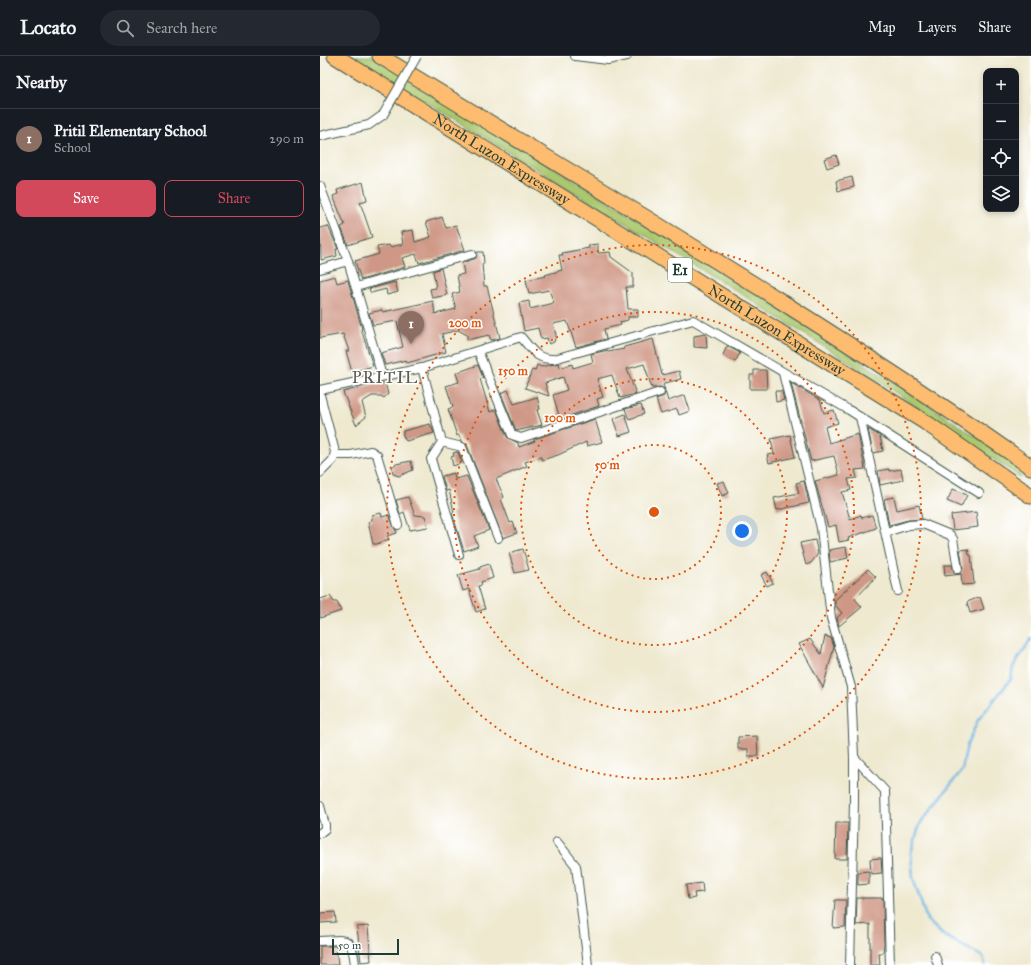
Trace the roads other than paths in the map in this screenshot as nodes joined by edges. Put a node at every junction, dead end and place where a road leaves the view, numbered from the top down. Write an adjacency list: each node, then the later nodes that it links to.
1 (336, 56): 24 (highway, North Luzon Expressway / E1)
2 (380, 56): 22 (highway, North Luzon Expressway / E1)
3 (417, 56): 6 (street, bridge)
4 (575, 56): 5 (street)
5 (627, 56)
6 (320, 136)
7 (320, 186): 9 (street)
8 (472, 254): 11 (street)
9 (348, 261): 10 (street); 11 (street)
10 (320, 269)
11 (356, 288): 15 (street)
12 (478, 351): 13 (street); 14 (street); 17 (street)
13 (422, 368): 15 (street); 20 (street)
14 (783, 373): 19 (street); 32 (street)
15 (382, 376): 16 (street)
16 (320, 390)
17 (660, 392)
18 (320, 395): 21 (street)
19 (860, 417): 25 (street); 27 (street)
20 (442, 442): 28 (street); 29 (street)
21 (335, 455): 23 (street); 26 (street)
22 (1031, 467)
23 (320, 473)
24 (1026, 492)
25 (979, 493)
26 (398, 525)
27 (886, 532): 30 (street); 31 (street)
28 (498, 538)
29 (459, 555)
30 (958, 569)
31 (898, 591)
32 (854, 757): 40 (street); 41 (street)
33 (320, 806): 34 (street)
34 (320, 833)
35 (557, 842): 39 (street)
36 (320, 941): 38 (street)
37 (935, 956): 42 (street)
38 (355, 965)
39 (588, 965)
40 (850, 965)
41 (890, 965)
42 (938, 965)

